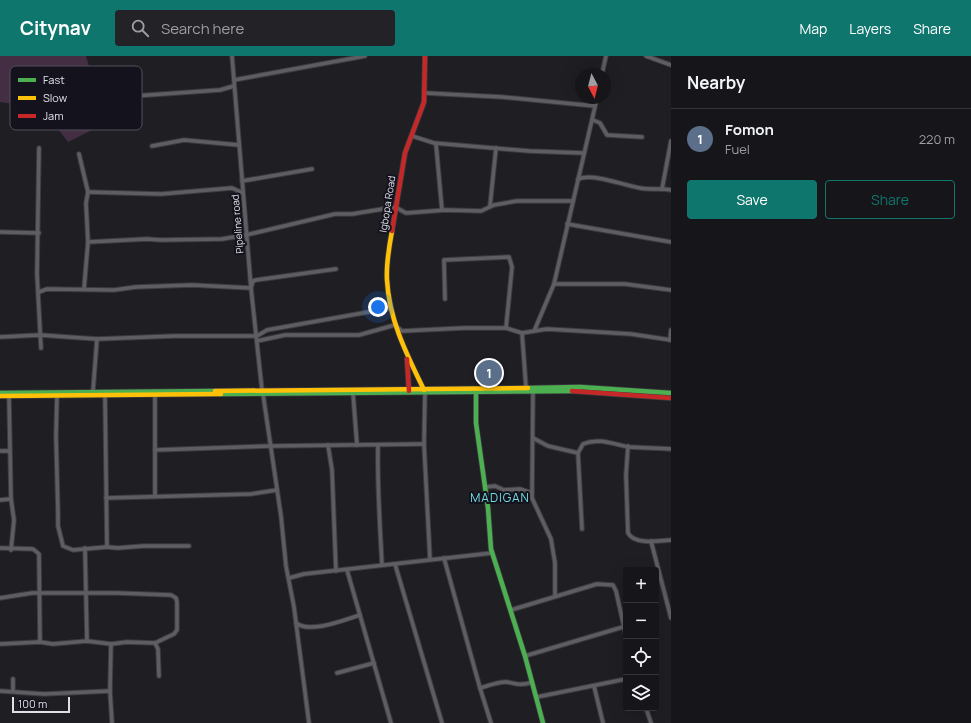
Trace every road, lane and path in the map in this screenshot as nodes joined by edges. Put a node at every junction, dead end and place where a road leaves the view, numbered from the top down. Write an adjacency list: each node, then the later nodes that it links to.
1 (232, 56): 9 (street, Pipeline road)
2 (365, 56): 9 (street)
3 (425, 56): 11 (main road, Igbopa Road)
4 (600, 56): 5 (street)
5 (605, 56): 8 (street)
6 (646, 56): 7 (street)
7 (671, 65)
8 (603, 68)
9 (234, 80): 10 (street, Pipeline road)
10 (234, 86): 12 (street); 19 (street, Pipeline road)
11 (425, 93): 13 (street); 15 (main road, Igbopa Road)
12 (142, 95)
13 (595, 106): 14 (street)
14 (593, 120): 16 (street); 23 (street)
15 (412, 136): 18 (street); 34 (main road, Igbopa Road)
16 (642, 138)
17 (671, 141): 28 (street)
18 (436, 144): 22 (street); 35 (street)
19 (239, 145): 20 (street); 27 (street, Pipeline road)
20 (152, 146)
21 (39, 148): 38 (street)
22 (496, 148): 23 (street); 33 (street)
23 (584, 153): 26 (street)
24 (79, 154): 30 (street)
25 (312, 169): 27 (street)
26 (578, 179): 28 (street); 32 (street)
27 (242, 180): 31 (street, Pipeline road)
28 (662, 189): 29 (street)
29 (671, 190)
30 (88, 192): 31 (street); 40 (street)
31 (242, 193): 39 (street, Pipeline road)
32 (573, 201): 33 (street); 36 (street)
33 (490, 206): 35 (street)
34 (395, 207): 35 (street); 39 (street); 49 (main road, Igbopa Road)
35 (442, 210)
36 (568, 224): 41 (street); 43 (street)
37 (0, 232): 38 (street)
38 (39, 232): 47 (street)
39 (246, 235): 40 (street); 44 (street, Pipeline road)
40 (88, 242): 45 (street)
41 (671, 242)
42 (336, 268): 44 (street)
43 (554, 284): 46 (street); 52 (street)
44 (251, 288): 45 (street); 58 (street, Pipeline road)
45 (84, 289): 47 (street)
46 (671, 290)
47 (39, 292): 55 (street)
48 (445, 299): 51 (street)
49 (390, 308): 50 (main road, Igbopa Road); 58 (street)
50 (396, 326): 51 (street); 58 (street); 61 (main road, Igbopa Road)
51 (506, 328): 54 (street)
52 (535, 329): 54 (street); 59 (street)
53 (671, 330): 59 (street)
54 (522, 332): 62 (street)
55 (40, 335): 56 (street); 57 (street); 60 (street)
56 (0, 336)
57 (97, 339): 58 (street); 65 (street)
58 (257, 339): 67 (street, Pipeline road)
59 (670, 340)
60 (41, 348)
61 (407, 355): 63 (main road); 64 (main road)
62 (526, 387): 64 (main road); 71 (main road)
63 (409, 390): 64 (main road); 67 (main road); 70 (main road)
64 (424, 390): 68 (main road); 79 (street)
65 (93, 391): 67 (main road); 69 (main road)
66 (533, 391): 68 (main road); 77 (main road); 78 (street)
67 (263, 392): 70 (main road); 74 (main road); 83 (street, Pipeline road)
68 (476, 392): 90 (main road)
69 (0, 393)
70 (353, 393): 81 (street)
71 (671, 393)
72 (57, 395): 73 (main road); 76 (main road); 103 (street)
73 (105, 395): 74 (main road); 94 (street)
74 (155, 395): 86 (street)
75 (0, 396): 76 (main road)
76 (9, 396): 88 (street)
77 (671, 398)
78 (533, 438): 89 (street); 92 (street)
79 (424, 444): 82 (street); 107 (street)
80 (328, 445): 81 (street); 83 (street); 111 (street)
81 (358, 445): 82 (street)
82 (378, 445): 109 (street)
83 (272, 446): 86 (street); 91 (street, Pipeline road)
84 (628, 446): 85 (street); 89 (street); 99 (street)
85 (671, 449)
86 (155, 450): 93 (street)
87 (0, 451): 88 (street)
88 (9, 451): 95 (street)
89 (578, 452): 97 (street)
90 (486, 487): 92 (street); 105 (main road)
91 (277, 490): 93 (street); 112 (street, Pipeline road)
92 (532, 494): 115 (street)
93 (155, 496): 94 (street)
94 (106, 498): 101 (street)
95 (11, 499): 96 (street); 104 (street)
96 (0, 500)
97 (582, 529)
98 (671, 540): 99 (street)
99 (652, 541): 119 (street)
100 (189, 546): 101 (street)
101 (107, 547): 103 (street)
102 (0, 548): 104 (street)
103 (85, 548): 114 (street)
104 (11, 550): 113 (street)
105 (492, 553): 106 (street); 117 (main road)
106 (444, 558): 107 (street); 135 (street)
107 (430, 559): 108 (street)
108 (395, 564): 109 (street); 144 (street)
109 (382, 565): 110 (street)
110 (346, 570): 111 (street); 118 (street)
111 (336, 571): 112 (street)
112 (289, 578): 120 (street, Pipeline road)
113 (39, 593): 114 (street); 116 (street); 122 (street)
114 (86, 594): 123 (street); 124 (street)
115 (555, 596): 117 (street); 121 (street)
116 (0, 598)
117 (511, 610): 127 (main road)
118 (360, 615): 120 (street); 128 (street)
119 (671, 618)
120 (296, 622): 142 (street, Pipeline road)
121 (623, 627): 127 (street)
122 (40, 642): 123 (street); 125 (street)
123 (87, 642): 126 (street)
124 (155, 643): 126 (street); 130 (street)
125 (0, 644)
126 (111, 644): 138 (street)
127 (525, 656): 133 (main road)
128 (374, 663): 129 (street); 143 (street)
129 (337, 673)
130 (159, 676)
131 (13, 678): 137 (street)
132 (623, 680): 134 (street)
133 (532, 682): 135 (street); 139 (main road)
134 (594, 686): 139 (street); 147 (street)
135 (480, 688): 145 (street)
136 (0, 691): 137 (street)
137 (13, 691): 138 (street)
138 (110, 691): 141 (street)
139 (537, 697): 146 (main road)
140 (647, 711): 148 (street)
141 (112, 723)
142 (309, 723)
143 (391, 723)
144 (442, 723)
145 (491, 723)
146 (543, 723)
147 (603, 723)
148 (651, 723)

